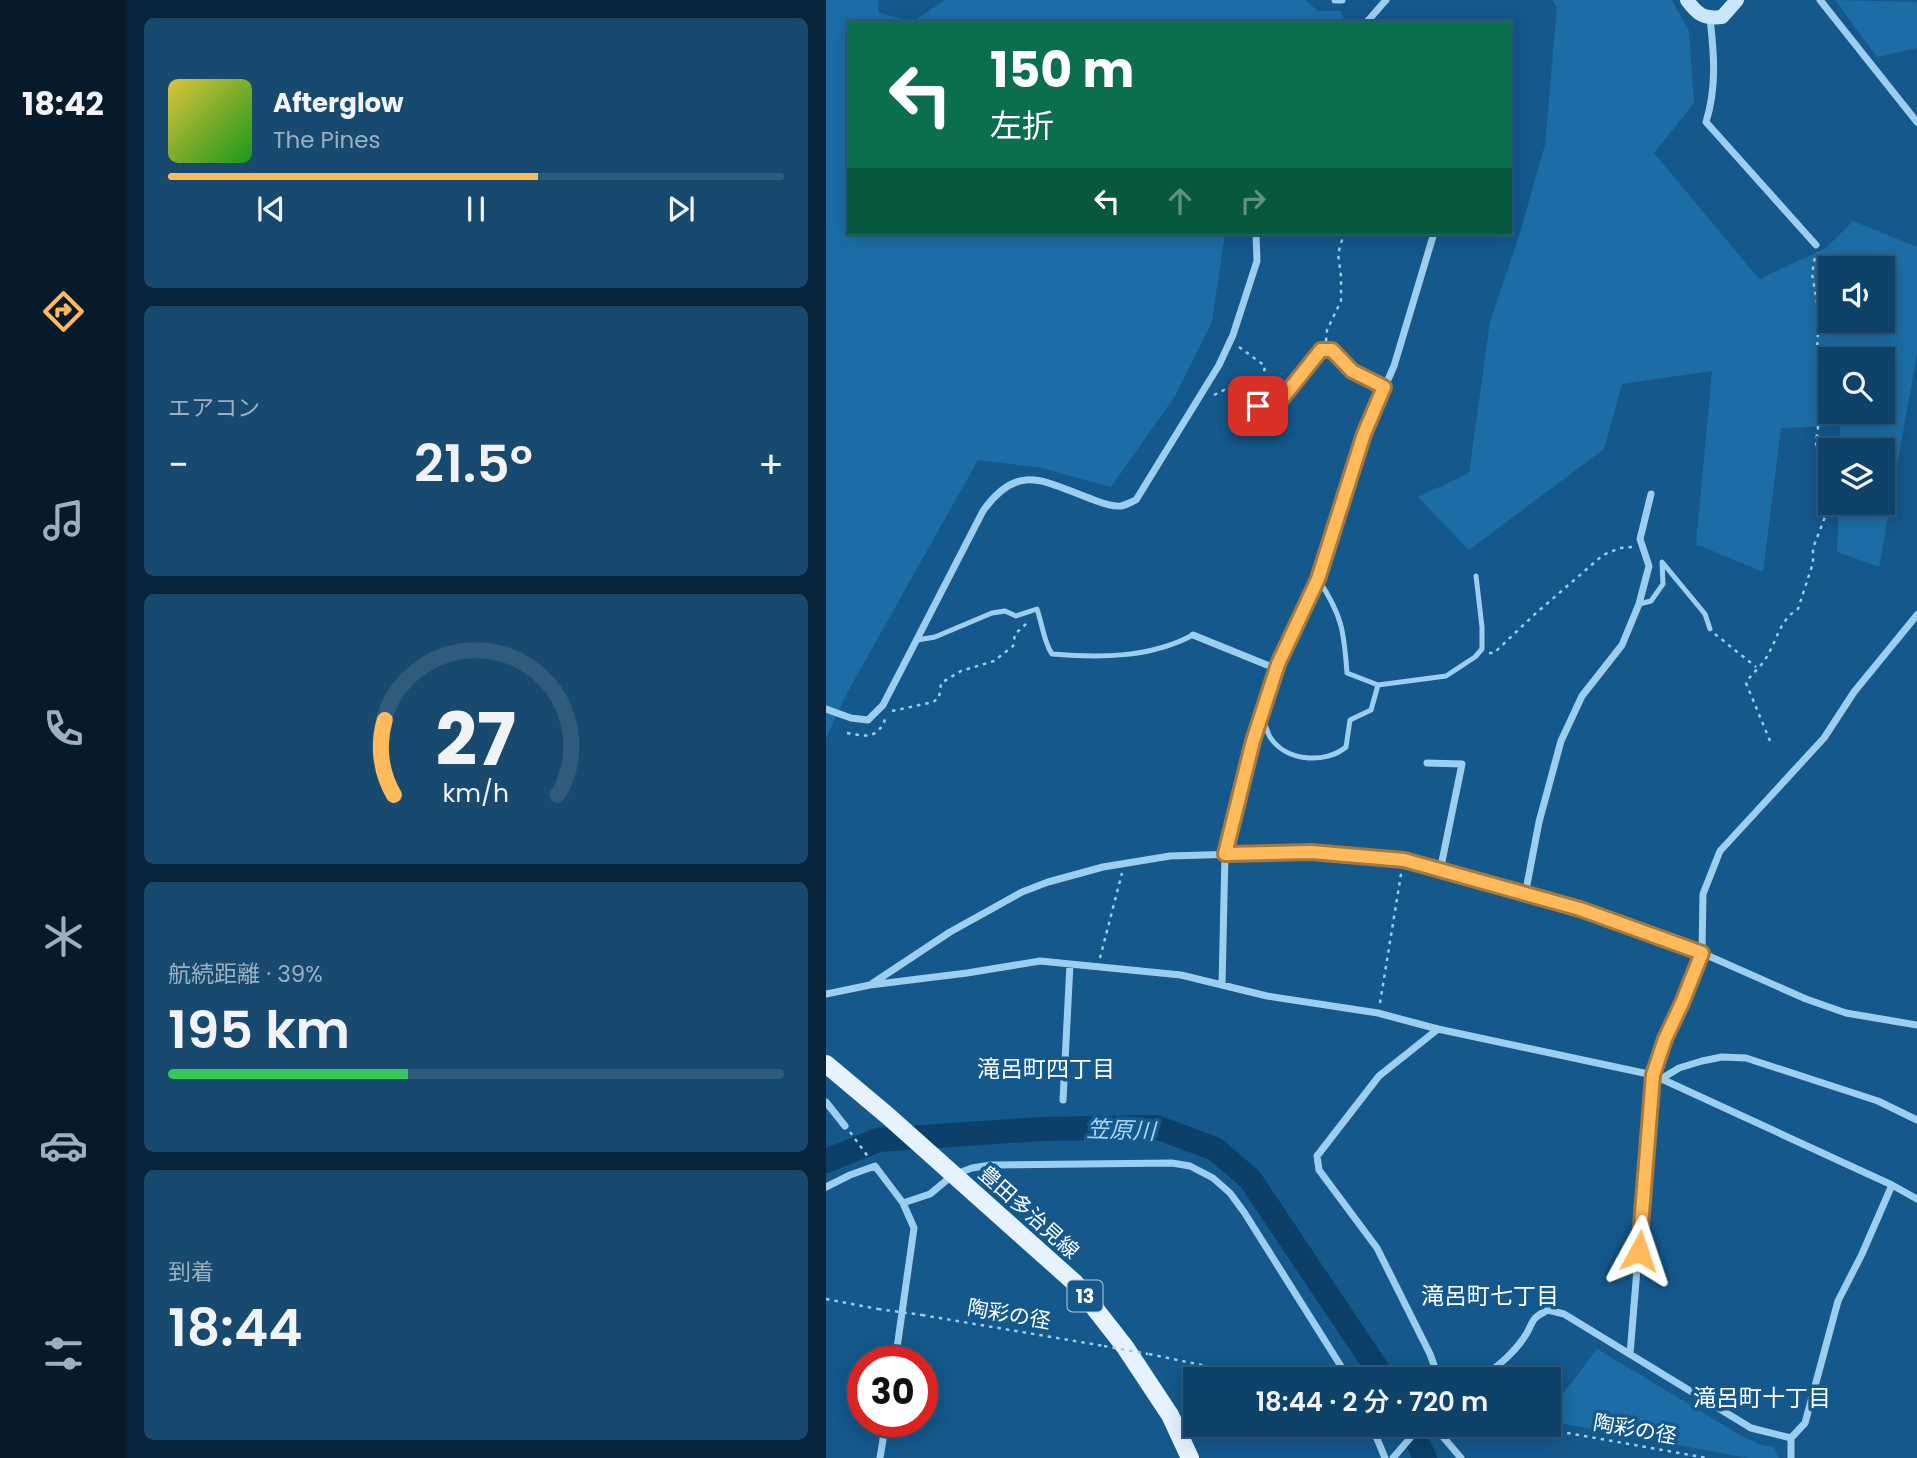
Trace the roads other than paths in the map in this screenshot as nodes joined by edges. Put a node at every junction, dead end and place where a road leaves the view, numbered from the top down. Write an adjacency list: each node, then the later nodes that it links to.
1 (1335, 0): 2 (street)
2 (1342, 0)
3 (1386, 0): 8 (street)
4 (1687, 0): 7 (street)
5 (1737, 0): 7 (street)
6 (1820, 0): 9 (street)
7 (1710, 18): 12 (street)
8 (1368, 21)
9 (1917, 122)
10 (1256, 235): 22 (street)
11 (1433, 235): 13 (street)
12 (1816, 246)
13 (1384, 387): 14 (street); 17 (street)
14 (1258, 406)
15 (1651, 494): 18 (street)
16 (1476, 576): 24 (lane)
17 (1318, 579): 23 (street); 24 (lane)
18 (1639, 604): 20 (lane); 30 (street)
19 (1917, 615): 31 (street)
20 (1710, 629)
21 (1193, 635): 22 (lane); 23 (street)
22 (917, 640): 25 (street)
23 (1277, 669): 26 (street)
24 (1378, 685): 26 (lane)
25 (826, 709)
26 (1261, 717): 28 (street)
27 (1427, 763): 29 (street)
28 (1225, 854): 29 (street); 33 (street); 34 (street)
29 (1440, 871): 30 (street)
30 (1525, 895): 31 (street)
31 (1702, 953): 36 (street); 39 (street)
32 (1070, 964): 33 (street); 34 (street); 40 (street)
33 (870, 985): 35 (street)
34 (1222, 985): 37 (street)
35 (826, 994)
36 (1917, 1025)
37 (1438, 1029): 39 (street); 52 (street)
38 (826, 1064): 44 (main road, 豊田多治見線 / 13)
39 (1657, 1077): 42 (street); 45 (street); 50 (street)
40 (1063, 1100)
41 (826, 1102): 43 (street)
42 (1917, 1120)
43 (845, 1126)
44 (948, 1170): 48 (street); 51 (street); 60 (main road, 豊田多治見線 / 13)
45 (1892, 1185): 47 (street); 58 (street)
46 (826, 1187): 48 (street)
47 (1917, 1199)
48 (903, 1203): 49 (street)
49 (898, 1346)
50 (1630, 1354): 53 (street); 58 (street)
51 (1341, 1367)
52 (1435, 1367)
53 (1495, 1367)
54 (883, 1437): 59 (street)
55 (1376, 1437): 61 (street)
56 (1411, 1437): 62 (street)
57 (1443, 1437): 63 (street)
58 (1791, 1438): 64 (street)
59 (880, 1458)
60 (1189, 1458)
61 (1385, 1458)
62 (1393, 1458)
63 (1461, 1458)
64 (1791, 1458)

